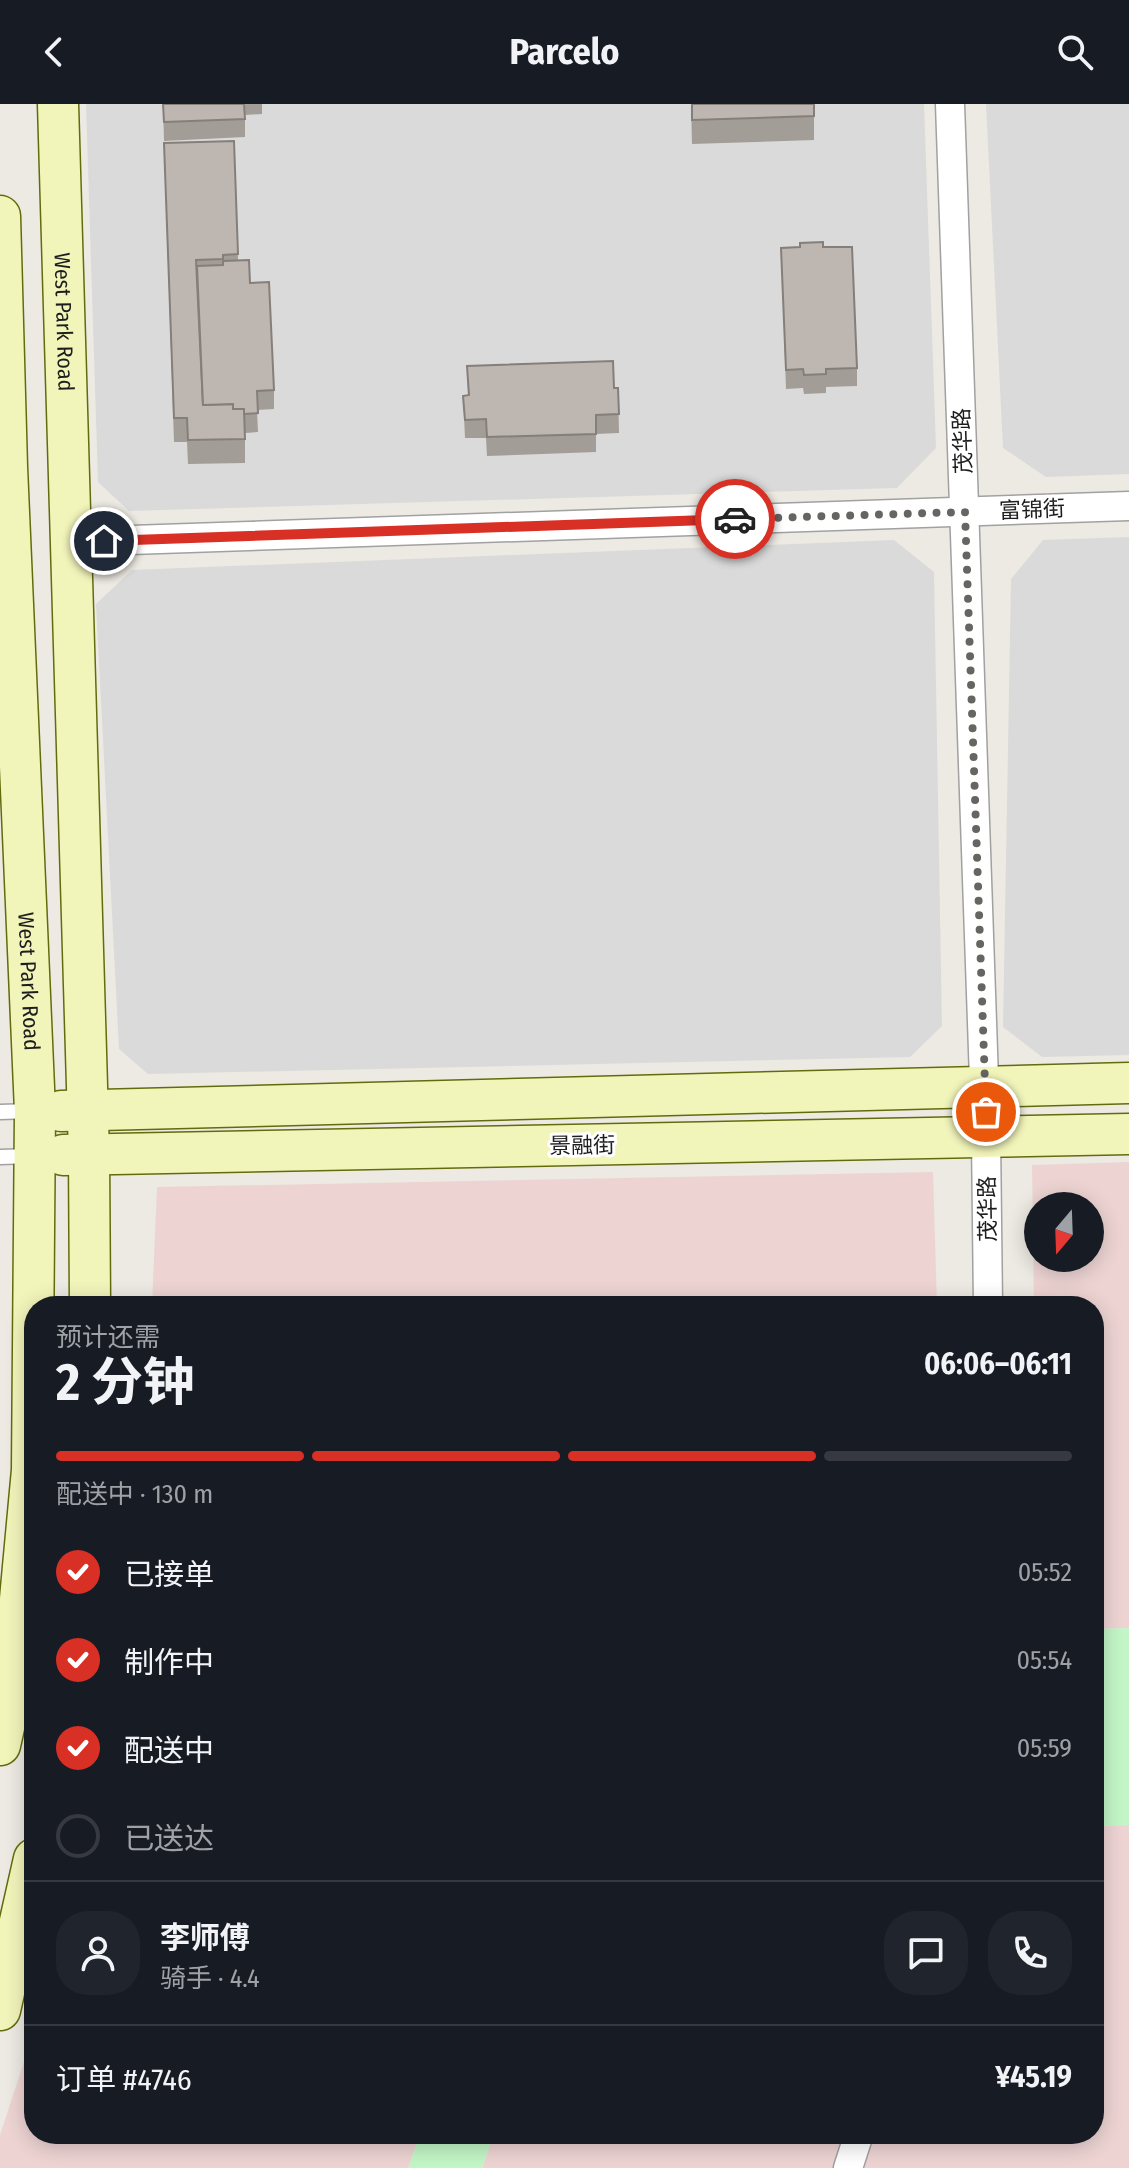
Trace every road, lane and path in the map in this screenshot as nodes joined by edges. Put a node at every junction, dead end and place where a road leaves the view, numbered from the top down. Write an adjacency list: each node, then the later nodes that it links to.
1 (58, 104): 7 (main road, West Park Road)
2 (950, 104): 6 (street, 茂华路)
3 (0, 216): 4 (main road, West Park Road)
4 (4, 468): 11 (main road, West Park Road)
5 (1129, 506): 6 (street, 富锦街)
6 (965, 512): 7 (street, 富锦街); 9 (street, 茂华路)
7 (72, 542): 10 (main road, West Park Road)
8 (1129, 1083): 9 (main road)
9 (985, 1087): 10 (main road); 13 (street, 茂华路)
10 (88, 1111): 11 (main road); 14 (main road, West Park Road)
11 (18, 1112): 15 (main road, West Park Road)
12 (1129, 1134): 13 (main road, 景融街)
13 (986, 1137): 14 (main road, 景融街); 17 (street, 茂华路)
14 (89, 1154): 15 (main road, 景融街); 16 (main road, West Park Road)
15 (17, 1156): 18 (main road, West Park Road)
16 (90, 1296)
17 (988, 1296)
18 (24, 1303)
19 (24, 1556): 20 (main road, West Park Road)
20 (0, 1745)
21 (24, 1903): 22 (main road)
22 (0, 2010)
23 (856, 2144): 24 (street)
24 (848, 2168)

